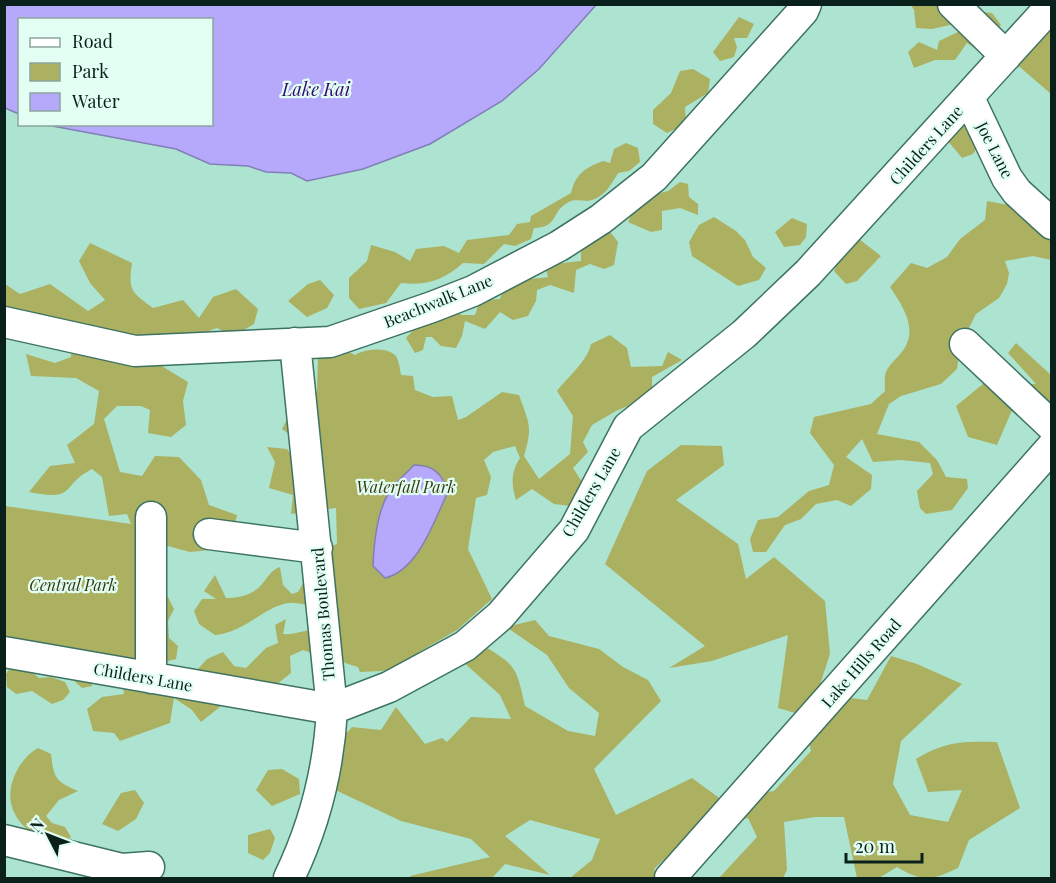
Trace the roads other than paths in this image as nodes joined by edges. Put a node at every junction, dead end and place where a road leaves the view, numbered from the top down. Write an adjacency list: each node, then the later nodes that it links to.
1 (806, 4): 9 (street, Beachwalk Lane)
2 (953, 4): 5 (street)
3 (1052, 5): 4 (street, Childers Lane)
4 (1035, 15): 5 (street, Childers Lane)
5 (1006, 56): 6 (street, Childers Lane)
6 (969, 98): 7 (street, Joe Lane); 18 (street, Childers Lane)
7 (1052, 224)
8 (4, 322): 9 (street, Beachwalk Lane)
9 (295, 343): 15 (street, Thomas Boulevard)
10 (965, 344): 11 (street)
11 (1052, 426)
12 (1052, 447): 22 (street, Lake Hills Road)
13 (151, 517): 17 (street)
14 (208, 534): 15 (street)
15 (317, 548): 18 (street, Thomas Boulevard)
16 (4, 652): 17 (street, Childers Lane)
17 (151, 678): 18 (street, Childers Lane)
18 (332, 709): 21 (street, Thomas Boulevard)
19 (4, 840): 20 (street)
20 (149, 867)
21 (290, 879)
22 (670, 879)

